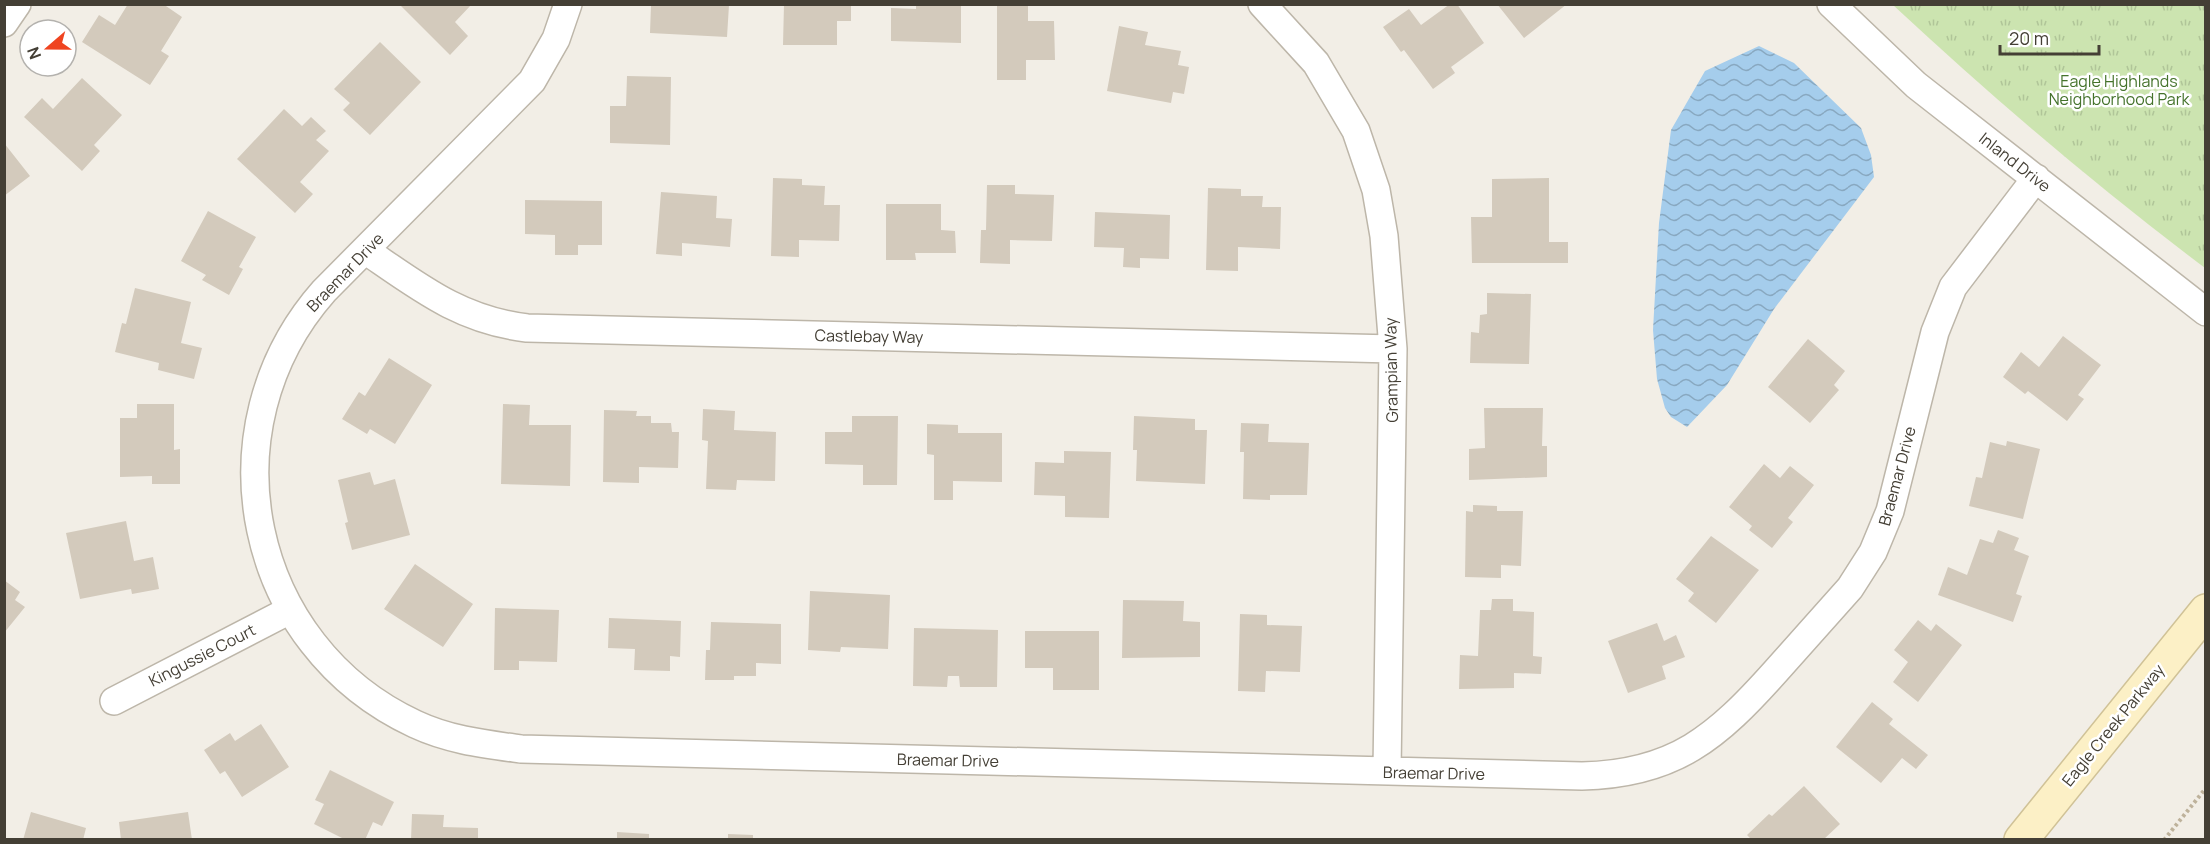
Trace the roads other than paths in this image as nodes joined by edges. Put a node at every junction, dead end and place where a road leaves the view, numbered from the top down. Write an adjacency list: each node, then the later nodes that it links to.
1 (17, 4): 5 (street)
2 (568, 4): 7 (street, Braemar Drive)
3 (1831, 4): 6 (street, Inland Drive)
4 (1263, 5): 9 (street, Grampian Way)
5 (4, 22)
6 (2036, 178): 8 (street, Inland Drive); 13 (street, Braemar Drive)
7 (365, 250): 9 (street, Castlebay Way); 10 (street, Braemar Drive)
8 (2205, 312)
9 (1393, 349): 13 (street, Grampian Way)
10 (290, 610): 12 (street, Kingussie Court); 13 (street, Braemar Drive)
11 (2205, 611): 14 (main road, Eagle Creek Parkway)
12 (114, 700)
13 (1388, 771)
14 (2021, 840)

